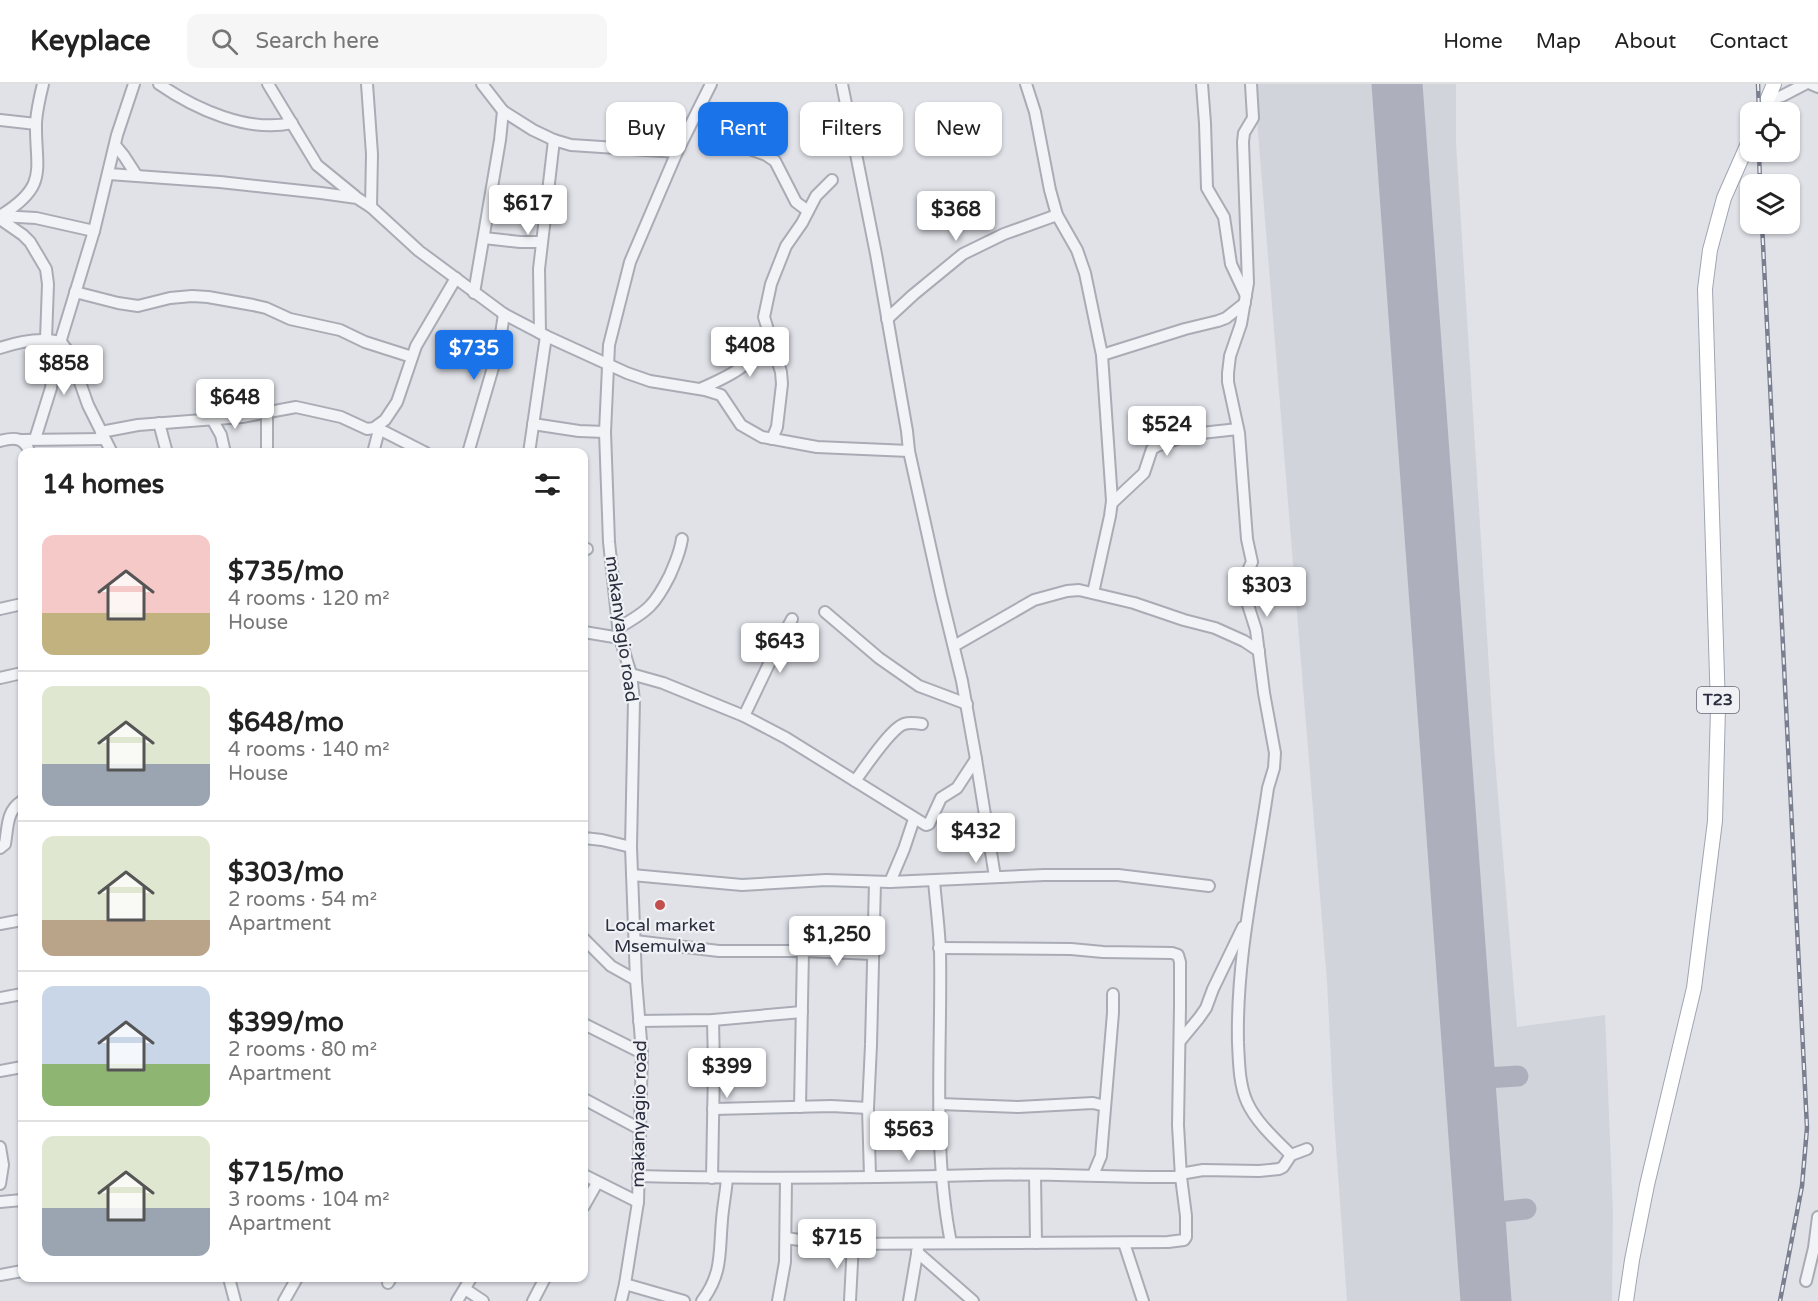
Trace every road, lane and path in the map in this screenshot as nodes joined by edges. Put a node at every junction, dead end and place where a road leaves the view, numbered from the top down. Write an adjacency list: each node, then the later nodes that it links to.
1 (43, 84): 23 (street)
2 (134, 84): 26 (street)
3 (159, 84): 22 (street)
4 (268, 84): 22 (street)
5 (367, 84): 35 (street)
6 (482, 84): 19 (street)
7 (711, 84): 16 (street, makanyagio road)
8 (844, 84): 47 (street)
9 (1026, 84): 37 (street)
10 (1202, 84): 45 (street)
11 (1251, 84): 45 (street)
12 (1774, 84): 17 (main road)
13 (1805, 84): 18 (street)
14 (1811, 84): 15 (street)
15 (1818, 87)
16 (702, 102)
17 (1766, 102)
18 (1772, 102)
19 (503, 111): 25 (street); 40 (street)
20 (698, 111): 24 (street, makanyagio road)
21 (0, 120): 23 (street)
22 (292, 123): 34 (street)
23 (36, 124): 38 (street)
24 (686, 134)
25 (554, 140): 27 (street); 41 (street)
26 (115, 145): 31 (street); 32 (street)
27 (606, 147)
28 (675, 156): 55 (street, makanyagio road)
29 (768, 156): 36 (street)
30 (1740, 162): 186 (main road, T23)
31 (109, 174): 32 (street); 39 (street)
32 (137, 176): 34 (street)
33 (832, 180): 36 (street)
34 (357, 198): 35 (street)
35 (371, 207): 42 (street)
36 (808, 211): 48 (street)
37 (1057, 214): 47 (street); 53 (street)
38 (0, 217): 39 (street); 50 (street)
39 (94, 231): 43 (street)
40 (484, 238): 41 (street); 44 (street)
41 (542, 242): 49 (street)
42 (456, 278): 44 (street); 54 (street)
43 (75, 292): 51 (street); 54 (street)
44 (474, 293): 46 (street)
45 (1246, 299): 53 (street); 62 (street)
46 (504, 314): 49 (street); 76 (street)
47 (887, 319): 78 (street)
48 (768, 334): 56 (street); 66 (street)
49 (543, 335): 55 (street); 60 (street)
50 (46, 339): 51 (street); 52 (street)
51 (61, 342): 64 (street); 65 (street)
52 (0, 348)
53 (1102, 355): 79 (street)
54 (412, 357): 61 (street)
55 (608, 365): 56 (street); 63 (street, makanyagio road)
56 (700, 389): 66 (street)
57 (267, 412): 58 (street); 61 (street); 73 (street)
58 (212, 419): 59 (street); 72 (street)
59 (159, 423): 64 (street); 71 (street)
60 (533, 424): 63 (street); 77 (street)
61 (379, 427): 74 (street); 75 (street)
62 (1238, 429): 79 (street); 89 (street)
63 (605, 432): 87 (street, makanyagio road)
64 (103, 435): 65 (street); 70 (street)
65 (35, 439): 67 (street)
66 (772, 439): 78 (street)
67 (22, 440): 68 (street); 69 (street)
68 (0, 441)
69 (27, 448)
70 (110, 448)
71 (166, 448)
72 (224, 448)
73 (267, 448)
74 (374, 448)
75 (417, 448)
76 (469, 448)
77 (530, 448)
78 (909, 451): 88 (street)
79 (1112, 503): 81 (street)
80 (682, 539): 87 (street)
81 (1093, 593): 88 (street); 89 (street)
82 (18, 605): 83 (street)
83 (0, 609)
84 (825, 612): 93 (street)
85 (792, 619): 94 (street)
86 (588, 632): 87 (street)
87 (619, 633): 91 (street, makanyagio road)
88 (954, 646): 93 (street)
89 (1259, 651): 109 (street)
90 (18, 674): 92 (street)
91 (631, 674): 94 (street); 101 (street, makanyagio road)
92 (0, 678)
93 (967, 704): 96 (street)
94 (744, 716): 97 (street)
95 (922, 724): 97 (street)
96 (976, 759): 99 (street); 104 (street)
97 (855, 781): 99 (street)
98 (18, 805): 102 (street)
99 (914, 819): 107 (street)
100 (588, 838): 101 (street)
101 (631, 847): 103 (street, makanyagio road)
102 (0, 848)
103 (632, 875): 106 (street); 112 (street, makanyagio road)
104 (994, 877): 105 (street); 108 (street)
105 (934, 881): 107 (street); 114 (street)
106 (875, 882): 107 (street); 116 (street)
107 (890, 882)
108 (1209, 886)
109 (1247, 920): 125 (street); 138 (street)
110 (18, 921): 111 (street)
111 (0, 924)
112 (635, 941): 115 (street); 117 (street, makanyagio road)
113 (588, 943): 117 (street)
114 (939, 948): 125 (street); 130 (street)
115 (803, 951): 116 (street); 121 (street)
116 (873, 954): 133 (street)
117 (636, 980): 123 (street, makanyagio road)
118 (1113, 994): 131 (street)
119 (18, 995): 120 (street)
120 (0, 998)
121 (802, 1012): 122 (street); 132 (street)
122 (713, 1020): 123 (street); 134 (street)
123 (639, 1021): 126 (street, makanyagio road)
124 (588, 1026): 126 (street)
125 (1180, 1041): 141 (street)
126 (642, 1053): 135 (street, makanyagio road)
127 (18, 1068): 128 (street)
128 (0, 1071)
129 (588, 1100): 135 (street)
130 (940, 1104): 131 (street); 145 (street)
131 (1105, 1106): 140 (street)
132 (800, 1107): 133 (street); 134 (street)
133 (868, 1108): 143 (street)
134 (713, 1109): 146 (street)
135 (640, 1129): 142 (street, makanyagio road)
136 (0, 1147): 150 (street)
137 (1307, 1149): 138 (street)
138 (1291, 1155): 141 (street)
139 (1035, 1175): 140 (street); 145 (street); 160 (street)
140 (1093, 1175): 141 (street)
141 (1180, 1175): 161 (street)
142 (638, 1176): 146 (street); 154 (street, makanyagio road)
143 (870, 1176): 145 (street); 148 (street)
144 (588, 1177): 149 (street)
145 (942, 1177): 156 (street)
146 (712, 1178): 147 (street)
147 (727, 1178): 148 (street); 180 (street)
148 (786, 1178): 157 (street)
149 (597, 1183): 151 (street); 154 (street)
150 (0, 1184)
151 (588, 1199)
152 (18, 1200): 153 (street)
153 (0, 1202)
154 (638, 1202): 171 (street, makanyagio road)
155 (1818, 1217): 166 (street)
156 (947, 1223): 159 (street); 162 (street)
157 (786, 1238): 158 (street); 181 (street)
158 (853, 1243): 163 (street); 182 (street)
159 (951, 1243): 160 (street); 162 (street)
160 (1036, 1243): 161 (street)
161 (1124, 1243): 185 (street)
162 (933, 1244): 163 (street)
163 (918, 1248): 183 (street); 184 (street)
164 (18, 1272): 165 (street)
165 (0, 1275)
166 (1806, 1281)
167 (230, 1282): 173 (street)
168 (295, 1282): 174 (street)
169 (469, 1282): 172 (street)
170 (543, 1282): 177 (street)
171 (626, 1284): 178 (street, makanyagio road); 179 (street)
172 (465, 1289): 175 (street); 176 (street)
173 (235, 1301)
174 (284, 1301)
175 (457, 1301)
176 (483, 1301)
177 (533, 1301)
178 (621, 1301)
179 (684, 1301)
180 (702, 1301)
181 (778, 1301)
182 (850, 1301)
183 (909, 1301)
184 (973, 1301)
185 (1143, 1301)
186 (1626, 1301)

